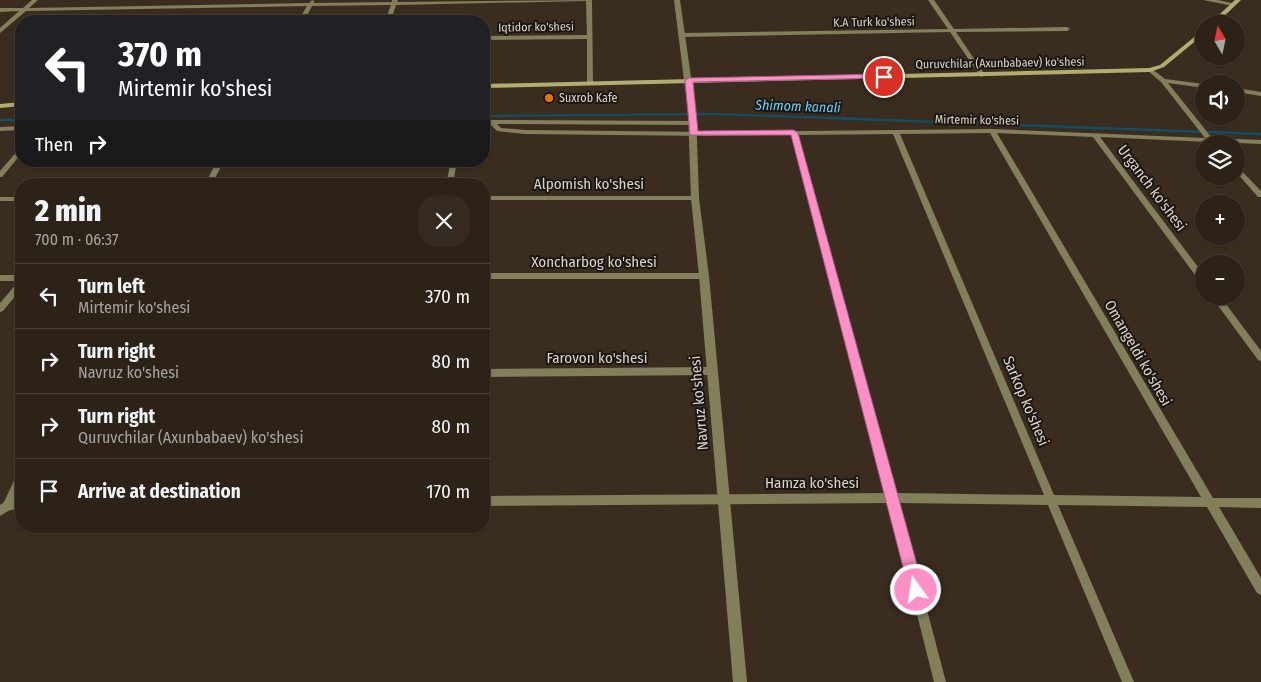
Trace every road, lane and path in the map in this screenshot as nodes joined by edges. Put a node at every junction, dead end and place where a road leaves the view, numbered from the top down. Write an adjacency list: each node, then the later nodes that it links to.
1 (35, 0): 13 (street)
2 (228, 0): 12 (street)
3 (587, 0): 8 (street); 24 (street)
4 (677, 0): 23 (street, Navruz ko'shesi)
5 (931, 0): 22 (street)
6 (1206, 0): 11 (street)
7 (473, 1): 8 (street); 10 (street)
8 (511, 1)
9 (312, 2): 10 (street); 12 (street); 16 (street)
10 (395, 2): 17 (street)
11 (1236, 2): 18 (main road)
12 (223, 6): 13 (street)
13 (24, 9): 14 (street); 15 (street)
14 (0, 10)
15 (17, 15)
16 (304, 15)
17 (390, 15)
18 (1222, 15)
19 (15, 17): 21 (street)
20 (1067, 29): 22 (street, K.A Turk ko'shesi)
21 (0, 30)
22 (953, 31): 23 (street, K.A Turk ko'shesi); 28 (street)
23 (681, 35): 29 (street, Navruz ko'shesi)
24 (589, 37): 25 (street, Iqtidor ko'shesi); 31 (street)
25 (490, 38)
26 (1195, 38): 27 (main road, Quruvchilar (Axunbabaev) ko'shesi)
27 (1150, 70): 28 (main road, Quruvchilar (Axunbabaev) ko'shesi); 30 (street)
28 (982, 75): 29 (main road, Quruvchilar (Axunbabaev) ko'shesi)
29 (689, 80): 31 (main road, Quruvchilar (Axunbabaev) ko'shesi); 39 (street, Navruz ko'shesi)
30 (1163, 81): 32 (street); 45 (street)
31 (590, 83): 33 (main road, Quruvchilar (Axunbabaev) ko'shesi)
32 (1195, 85)
33 (490, 86)
34 (1245, 91): 35 (street)
35 (1261, 94)
36 (15, 105): 37 (main road)
37 (0, 106)
38 (492, 122): 39 (street, Mirtemir ko'shesi); 39 (street)
39 (693, 122): 44 (street, Mirtemir ko'shesi); 57 (street, Navruz ko'shesi)
40 (15, 128): 41 (street)
41 (0, 129)
42 (895, 131): 43 (street, Mirtemir ko'shesi); 44 (street, Mirtemir ko'shesi); 74 (street, Sarkop ko'shesi)
43 (992, 131): 46 (street, Mirtemir ko'shesi); 76 (street, Omangeldi ko'shesi)
44 (794, 133): 73 (street)
45 (1206, 135)
46 (1095, 136): 47 (street, Mirtemir ko'shesi); 60 (street, Urganch ko'shesi)
47 (1195, 141)
48 (1245, 142): 49 (street, Mirtemir ko'shesi)
49 (1261, 142)
50 (15, 157): 52 (street)
51 (218, 167): 53 (street)
52 (0, 175)
53 (211, 178)
54 (1245, 178): 55 (street)
55 (1261, 195)
56 (490, 198): 57 (street, Alpomish ko'shesi)
57 (695, 198): 62 (street, Navruz ko'shesi)
58 (0, 199): 59 (street)
59 (15, 199)
60 (1195, 269)
61 (490, 276): 62 (street, Xoncharbog ko'shesi)
62 (704, 276): 69 (street, Navruz ko'shesi)
63 (0, 278): 64 (street)
64 (15, 278)
65 (15, 291): 67 (street)
66 (1222, 305): 68 (street)
67 (0, 309)
68 (1261, 358)
69 (711, 371): 70 (street, Farovon ko'shesi); 72 (street, Navruz ko'shesi)
70 (490, 373)
71 (15, 488): 78 (street)
72 (723, 498): 73 (street, Hamza ko'shesi); 75 (street, Hamza ko'shesi); 80 (street, Navruz ko'shesi)
73 (893, 498): 74 (street, Hamza ko'shesi); 81 (street)
74 (1052, 500): 76 (street, Hamza ko'shesi); 82 (street, Sarkop ko'shesi)
75 (490, 501)
76 (1210, 503): 77 (street, Hamza ko'shesi); 79 (street, Omangeldi ko'shesi)
77 (1261, 503)
78 (4, 508)
79 (1261, 589)
80 (740, 682)
81 (940, 682)
82 (1128, 682)

